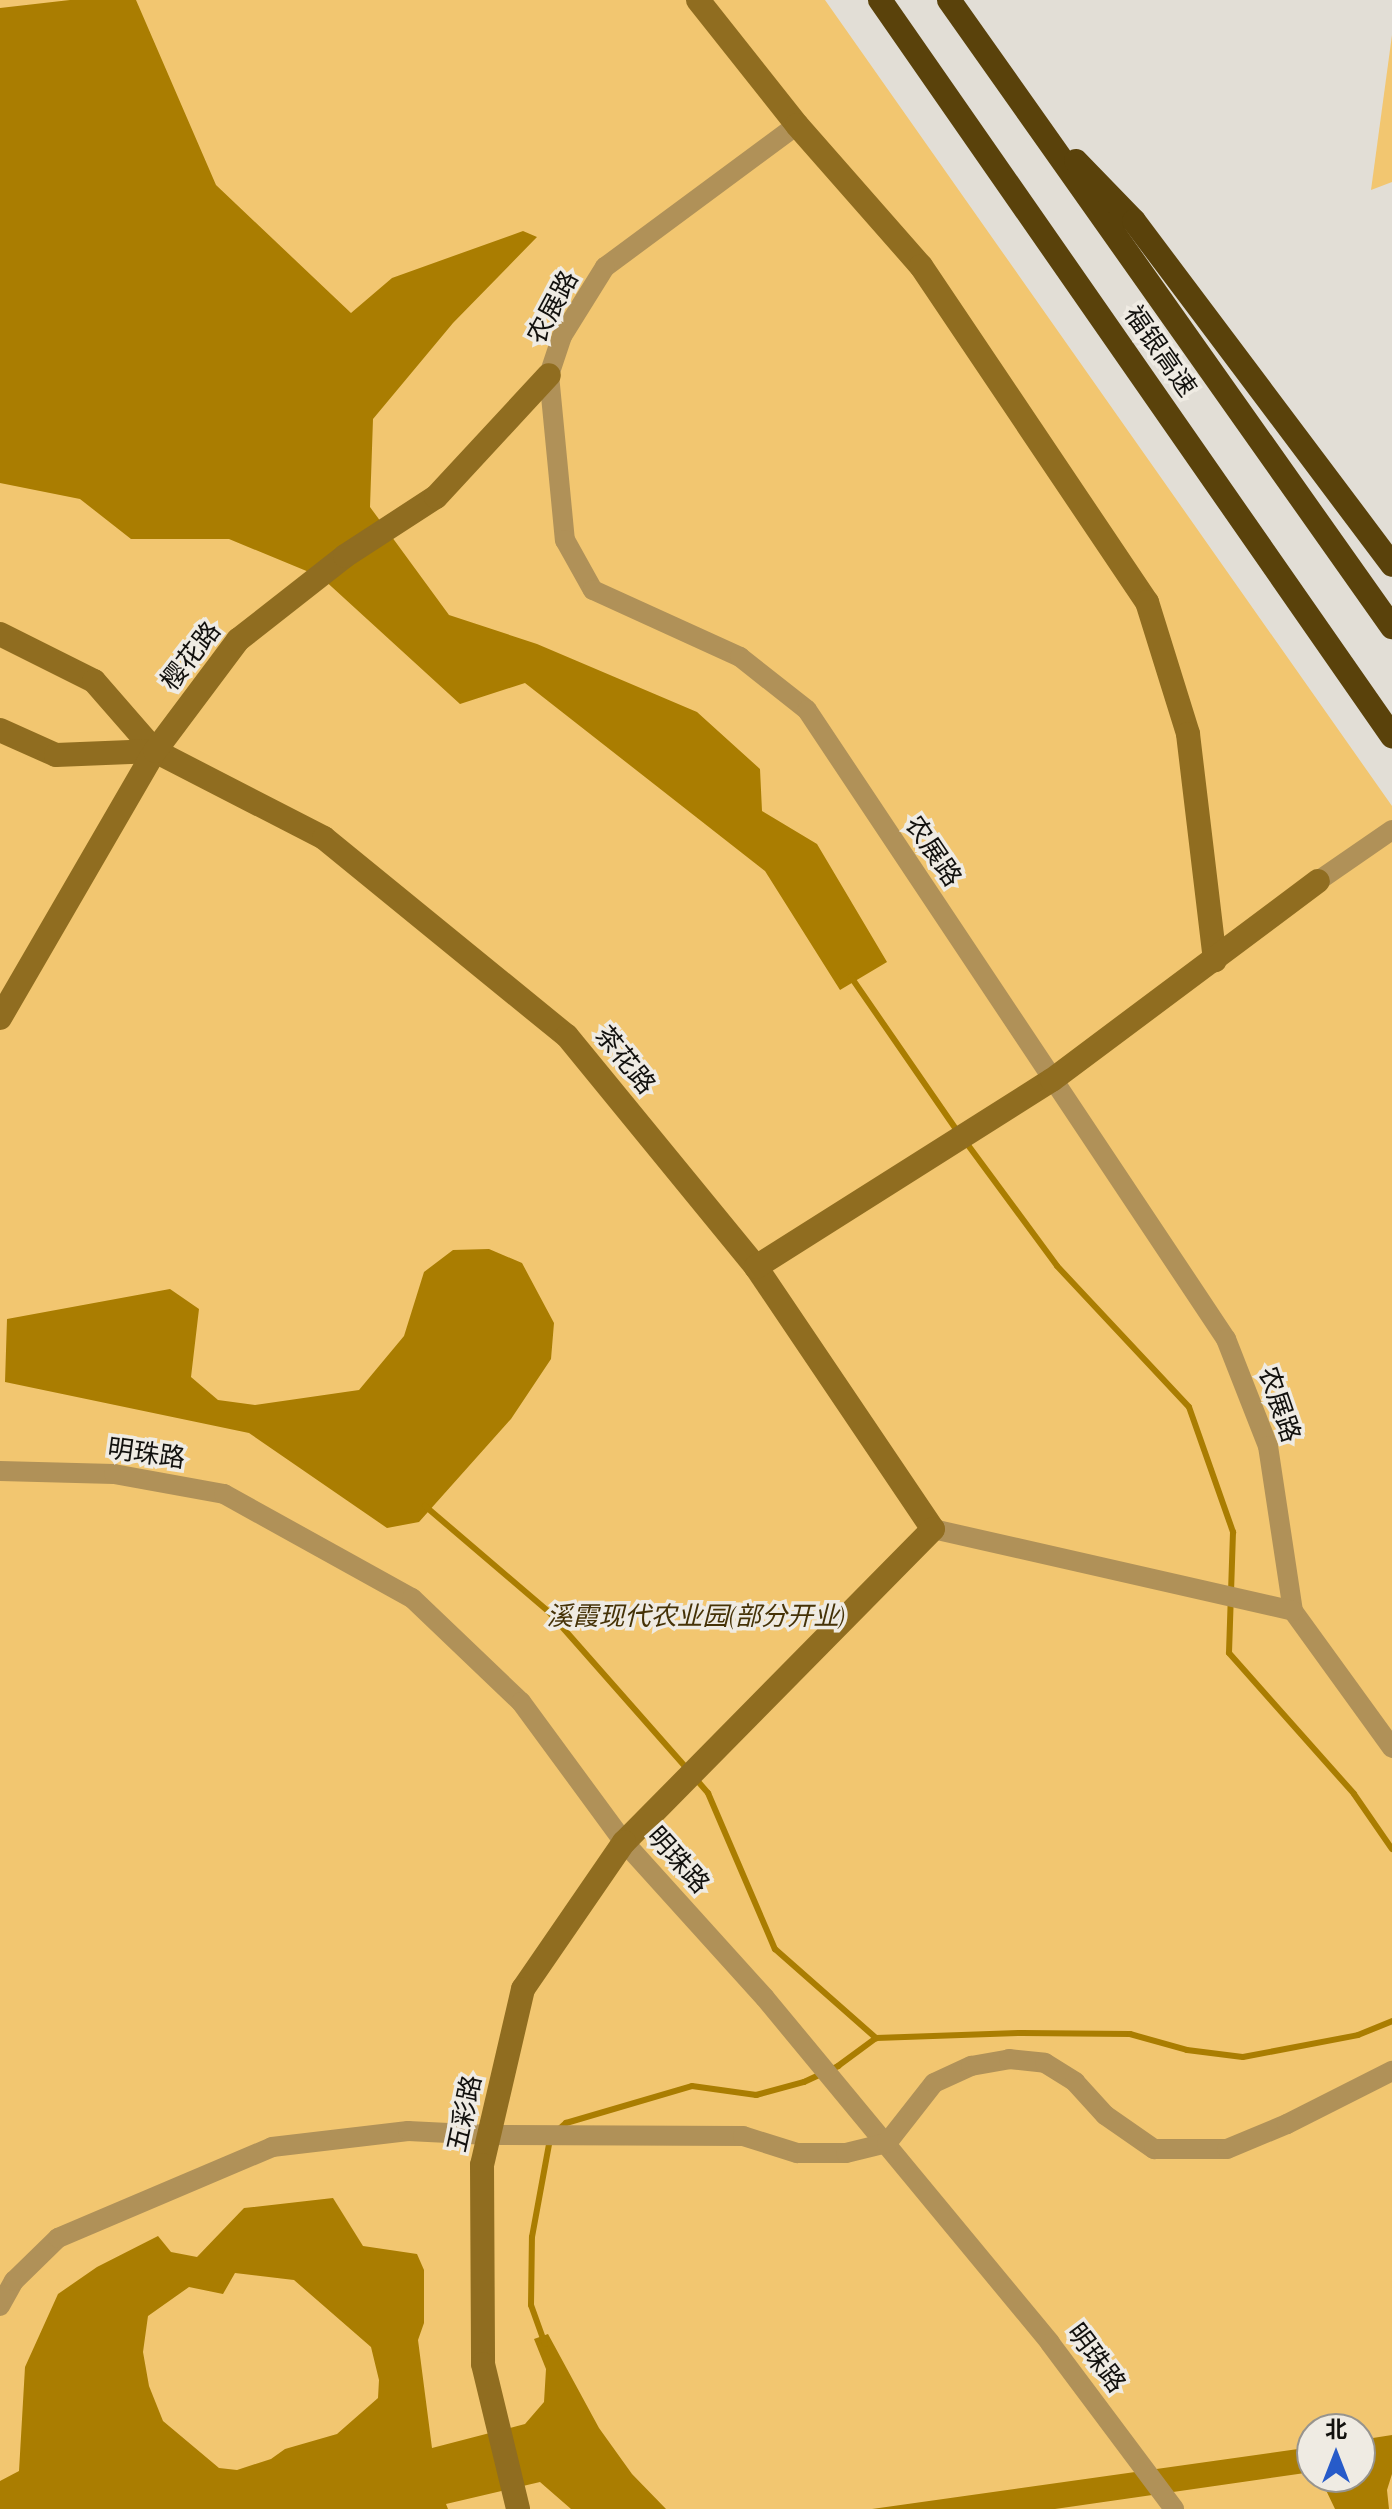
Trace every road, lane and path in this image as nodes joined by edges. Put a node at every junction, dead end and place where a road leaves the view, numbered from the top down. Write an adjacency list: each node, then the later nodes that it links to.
1 (698, 0): 5 (street)
2 (880, 0): 11 (highway, 福银高速)
3 (949, 0): 4 (highway, 福银高速)
4 (1019, 101): 7 (highway); 8 (highway, 福银高速)
5 (797, 125): 6 (street, 农展路); 15 (street)
6 (549, 375): 12 (street, 樱花路); 17 (street, 农展路)
7 (1392, 565)
8 (1392, 627)
9 (0, 634): 12 (street)
10 (0, 730): 12 (street)
11 (1392, 736)
12 (155, 751): 16 (street, 樱花路); 18 (street, 茶花路)
13 (1392, 830): 14 (street)
14 (1318, 881): 15 (street)
15 (1215, 960): 17 (street)
16 (0, 1018)
17 (1052, 1080): 18 (street); 21 (street, 农展路)
18 (756, 1267): 20 (street, 茶花路)
19 (0, 1471): 23 (street, 明珠路)
20 (933, 1529): 21 (street); 23 (street, 五彩路)
21 (1293, 1611): 22 (street, 农展路)
22 (1392, 1748)
23 (624, 1842): 25 (street, 五彩路); 26 (street, 明珠路)
24 (1392, 2071): 26 (street)
25 (489, 2135): 26 (street); 27 (street); 28 (street, 五彩路)
26 (887, 2143): 29 (street, 明珠路)
27 (0, 2306)
28 (518, 2509)
29 (1174, 2509)

